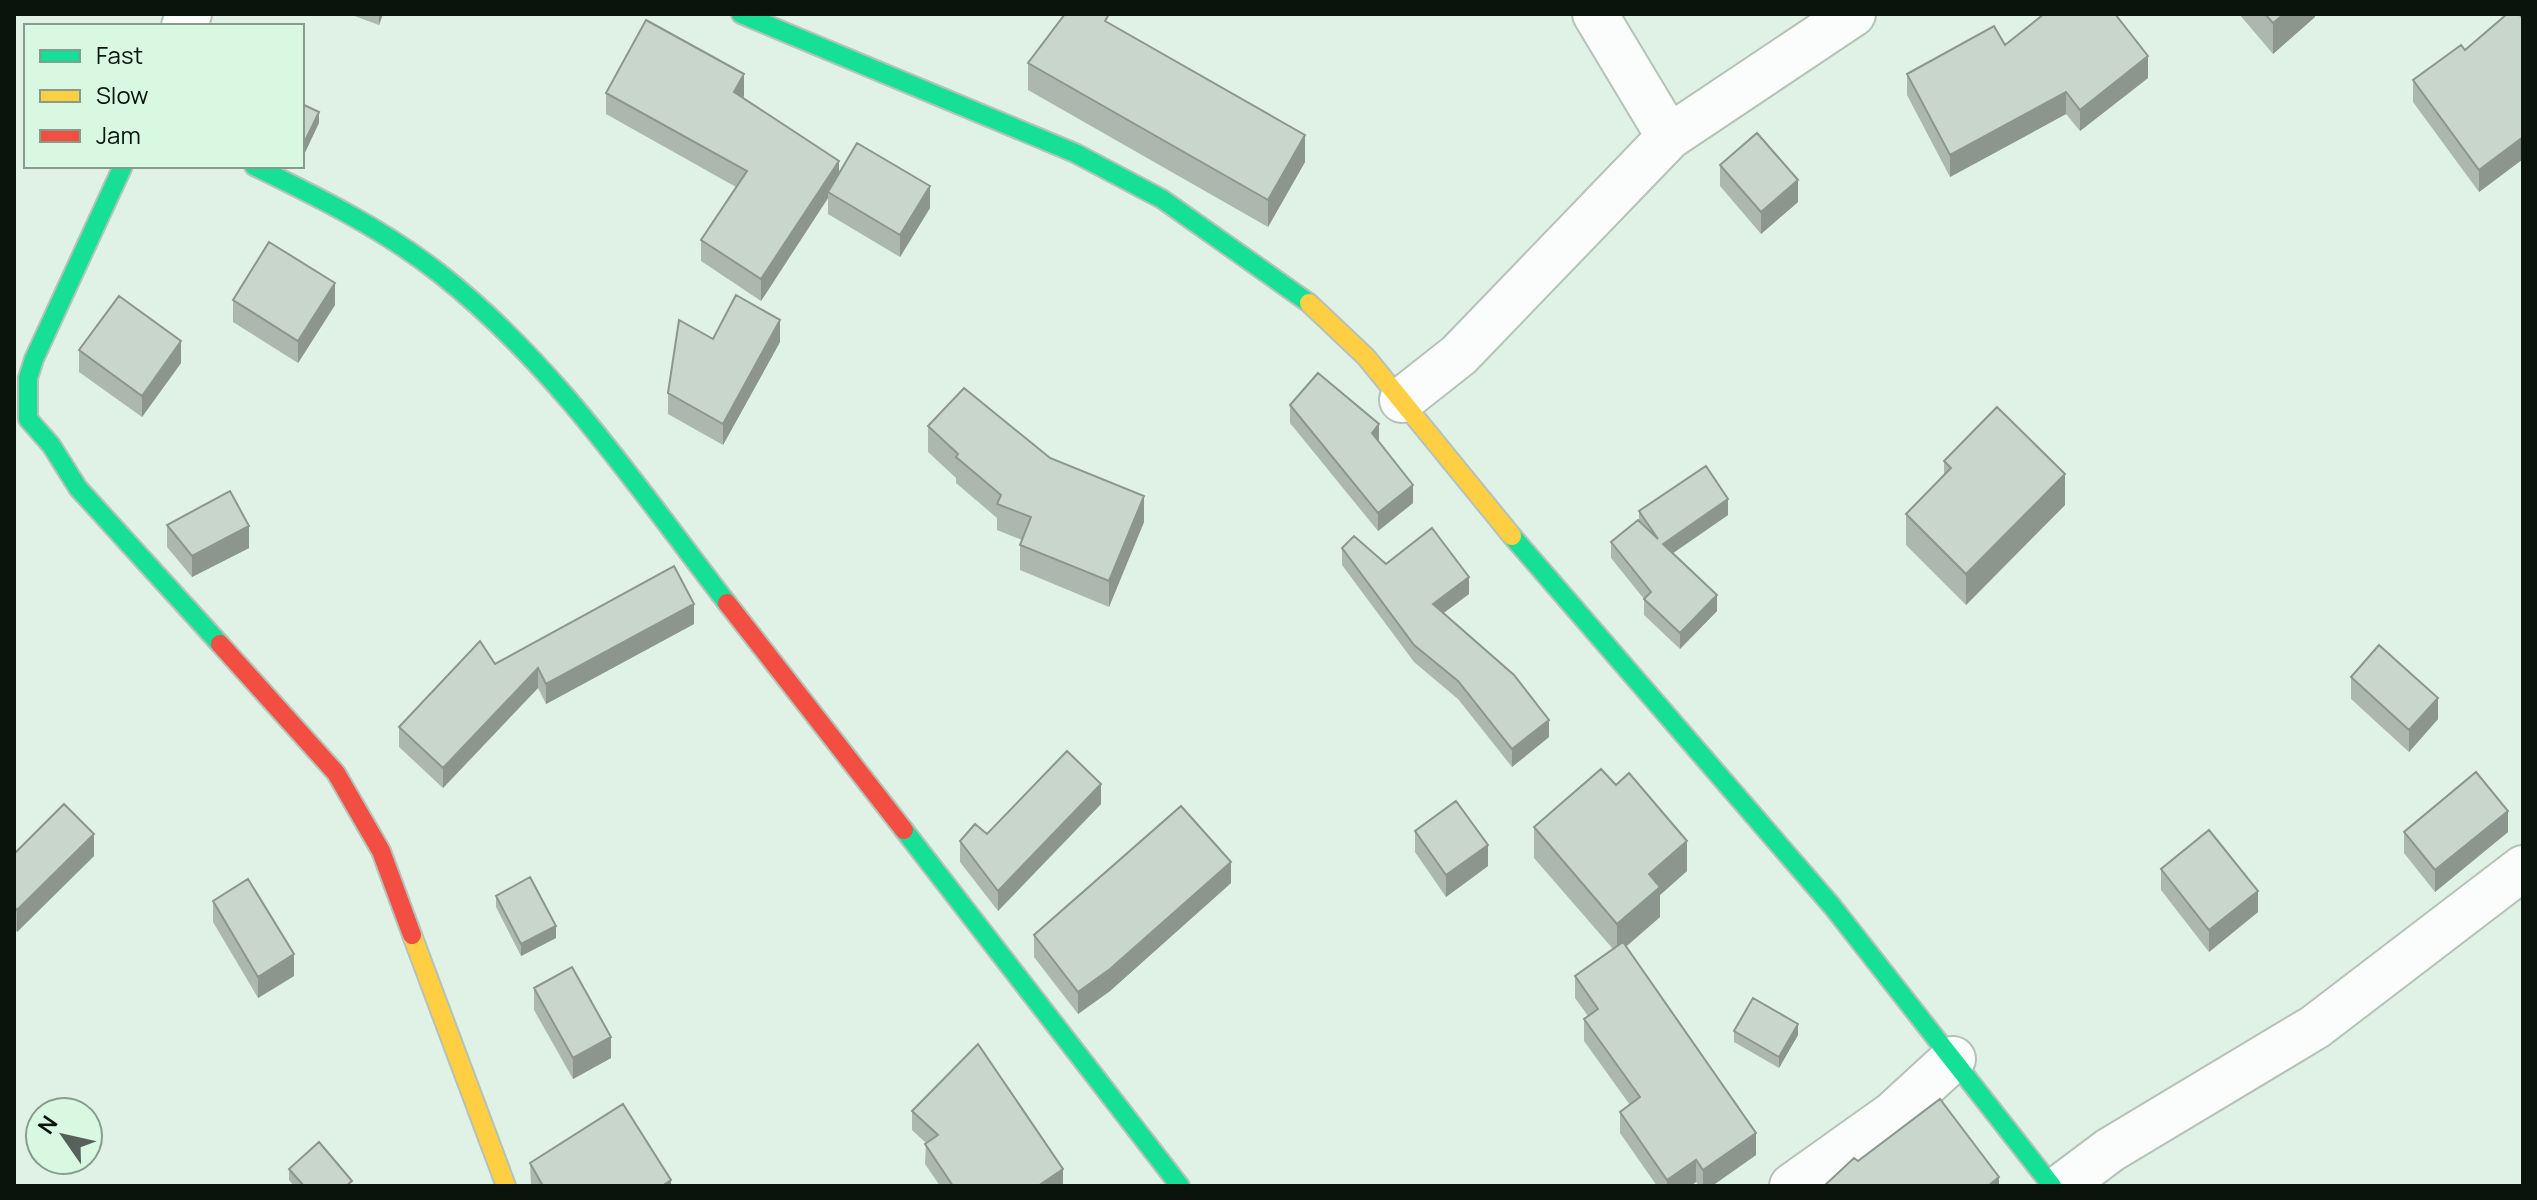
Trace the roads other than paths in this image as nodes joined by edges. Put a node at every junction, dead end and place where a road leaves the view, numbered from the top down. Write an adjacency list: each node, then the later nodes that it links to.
1 (741, 14): 7 (street)
2 (1595, 14): 4 (street)
3 (1853, 14): 4 (street)
4 (1669, 137): 7 (street)
5 (122, 168): 8 (street)
6 (258, 168): 12 (street)
7 (1402, 400): 10 (street)
8 (21, 405): 11 (street)
9 (2523, 868): 15 (street)
10 (1953, 1059): 13 (street); 14 (street)
11 (506, 1186)
12 (1180, 1186)
13 (1792, 1186)
14 (2052, 1186)
15 (2062, 1186)

